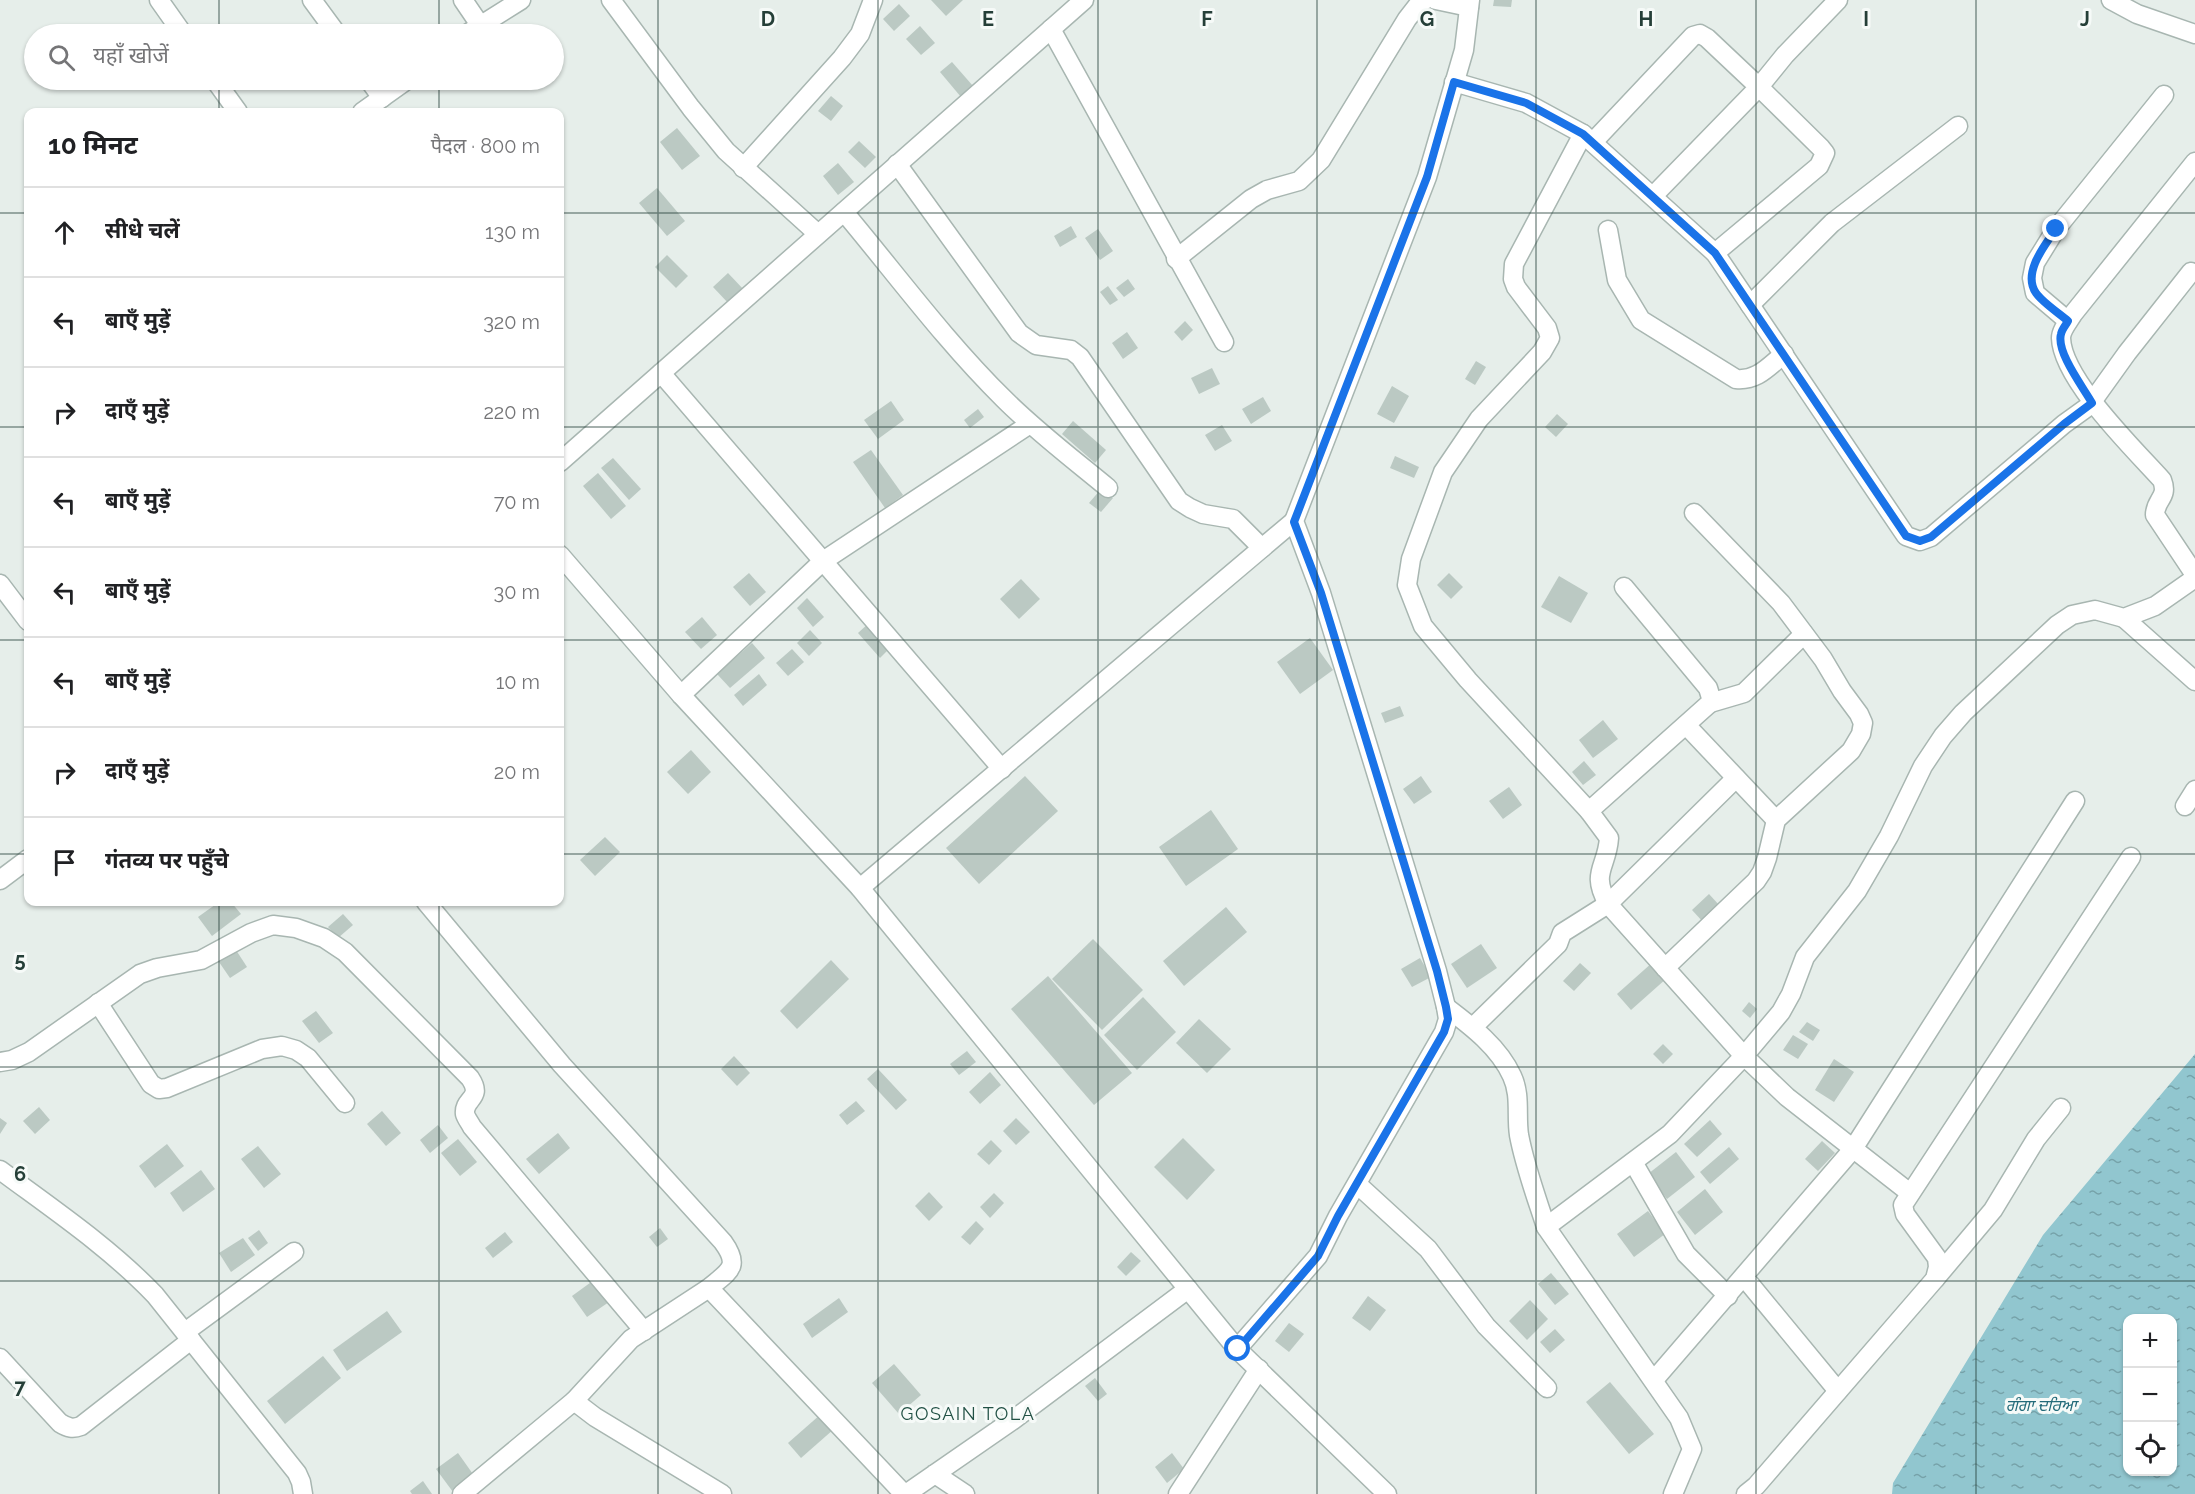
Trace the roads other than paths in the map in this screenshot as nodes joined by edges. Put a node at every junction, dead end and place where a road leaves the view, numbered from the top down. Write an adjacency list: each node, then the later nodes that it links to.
1 (159, 0): 14 (street)
2 (312, 0): 15 (street)
3 (464, 0): 16 (street)
4 (521, 0): 17 (street)
5 (610, 0): 33 (street)
6 (873, 0): 33 (street)
7 (1084, 0): 18 (street)
8 (1425, 0): 39 (street)
9 (1436, 0): 12 (street)
10 (1838, 0): 21 (street)
11 (2111, 0): 13 (street)
12 (1469, 4): 20 (street)
13 (2133, 5): 19 (street)
14 (176, 24)
15 (330, 24)
16 (472, 24)
17 (483, 24)
18 (1051, 29): 32 (street); 39 (street)
19 (2195, 34)
20 (1454, 82): 30 (street); 51 (street)
21 (1758, 87): 30 (street); 34 (street); 38 (street)
22 (222, 90): 27 (street)
23 (376, 90): 26 (street)
24 (393, 90): 26 (street)
25 (2164, 95): 42 (street)
26 (382, 98): 28 (street)
27 (235, 108)
28 (368, 108)
29 (1958, 126): 41 (street)
30 (1588, 138): 34 (street); 70 (street)
31 (2195, 162): 42 (street)
32 (897, 164): 35 (street); 52 (street)
33 (743, 168): 37 (street)
34 (1653, 196): 38 (street)
35 (844, 212): 37 (street); 47 (street)
36 (1608, 230): 44 (street)
37 (818, 234): 45 (street)
38 (1715, 253): 41 (street)
39 (1176, 258): 43 (street)
40 (2191, 272): 46 (street)
41 (1750, 305): 44 (street)
42 (2068, 321): 46 (street)
43 (1224, 342)
44 (1784, 354): 46 (street)
45 (661, 373): 48 (street); 54 (street)
46 (2092, 403): 55 (street)
47 (1030, 424): 49 (street); 54 (street)
48 (564, 458)
49 (1108, 488)
50 (1694, 513): 60 (street)
51 (1294, 522): 52 (street); 80 (street)
52 (1262, 549): 65 (street)
53 (564, 560): 62 (street)
54 (823, 561): 62 (street); 65 (street)
55 (2195, 577): 59 (street)
56 (0, 584): 58 (street)
57 (1624, 587): 63 (street)
58 (24, 616)
59 (2124, 618): 61 (street); 82 (street)
60 (1804, 633): 63 (street); 71 (street)
61 (2195, 681)
62 (681, 695): 75 (street)
63 (1710, 703): 64 (street)
64 (1686, 724): 66 (street); 70 (street)
65 (1002, 769): 75 (street)
66 (1736, 778): 71 (street); 76 (street)
67 (2195, 790): 69 (street)
68 (2075, 801): 86 (street)
69 (2185, 806)
70 (1589, 811): 76 (street)
71 (1776, 820): 78 (street)
72 (2131, 857): 90 (street)
73 (24, 862): 74 (street)
74 (0, 880)
75 (860, 888): 96 (street)
76 (1608, 904): 78 (street); 81 (street)
77 (429, 906): 95 (street)
78 (1665, 968): 82 (street)
79 (98, 1003): 83 (street); 84 (street); 98 (street)
80 (1446, 1007): 81 (street); 89 (street)
81 (1473, 1028): 91 (street)
82 (1744, 1056): 86 (street); 87 (street)
83 (0, 1062)
84 (345, 1103)
85 (2061, 1108): 94 (street)
86 (1853, 1149): 90 (street); 93 (street)
87 (1633, 1162): 91 (street); 97 (street)
88 (0, 1170): 99 (street)
89 (1357, 1184): 100 (street); 104 (street)
90 (1910, 1193): 94 (street)
91 (1546, 1227): 103 (street)
92 (294, 1252): 99 (street)
93 (1744, 1277): 97 (street); 105 (street)
94 (1935, 1279): 105 (street)
95 (709, 1288): 98 (street); 111 (street)
96 (1188, 1289): 100 (street); 107 (street)
97 (1728, 1296): 103 (street)
98 (644, 1330): 106 (street)
99 (188, 1336): 101 (street); 108 (street)
100 (1238, 1349): 102 (street)
101 (0, 1358)
102 (1259, 1369): 113 (street); 114 (street)
103 (1654, 1380): 115 (street)
104 (1547, 1388)
105 (1838, 1392): 116 (street)
106 (574, 1401): 109 (street); 110 (street)
107 (935, 1474): 111 (street); 112 (street)
108 (303, 1494)
109 (462, 1494)
110 (722, 1494)
111 (905, 1494)
112 (965, 1494)
113 (1178, 1494)
114 (1387, 1494)
115 (1673, 1494)
116 (1746, 1494)

